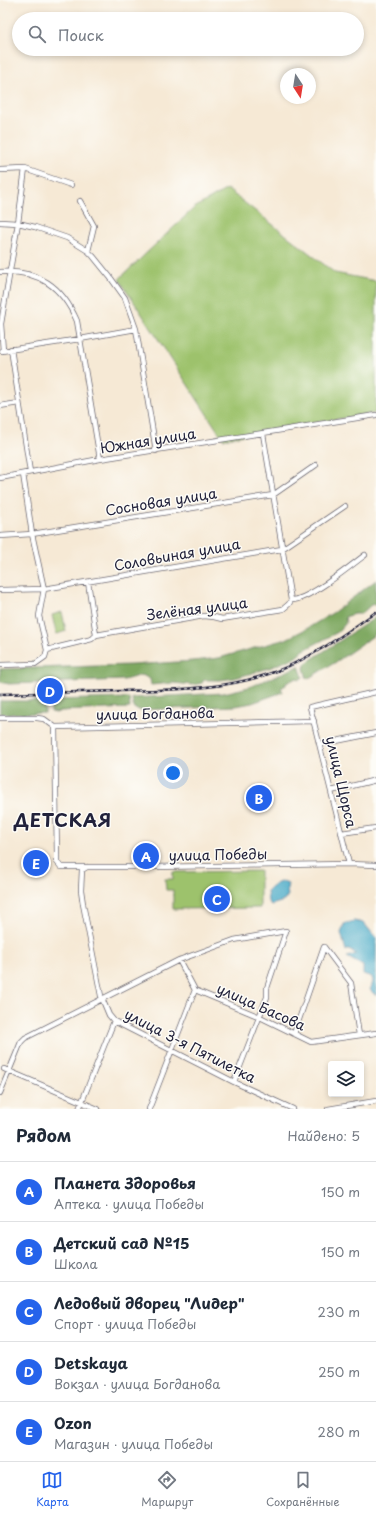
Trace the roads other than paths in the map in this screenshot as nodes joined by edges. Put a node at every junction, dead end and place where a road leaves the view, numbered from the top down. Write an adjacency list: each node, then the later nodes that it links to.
1 (25, 169): 2 (street); 3 (street); 6 (street)
2 (0, 170)
3 (71, 185)
4 (80, 201): 7 (street)
5 (0, 222): 6 (street)
6 (18, 223): 7 (street); 8 (street)
7 (88, 251): 10 (street)
8 (10, 271): 9 (street); 11 (street); 13 (street)
9 (0, 272)
10 (136, 329): 11 (street); 18 (street)
11 (80, 340): 12 (street); 19 (street)
12 (11, 349): 13 (street); 14 (street)
13 (1, 351)
14 (19, 403): 15 (street); 21 (street)
15 (0, 406)
16 (376, 415): 17 (street, Южная улица)
17 (263, 434): 18 (street, Южная улица); 24 (street)
18 (156, 451): 19 (street, Южная улица)
19 (100, 459): 21 (street, Южная улица)
20 (316, 465): 24 (street, Сосновая улица)
21 (30, 472): 22 (street, Южная улица)
22 (23, 474): 23 (street, Южная улица); 26 (street)
23 (0, 478)
24 (273, 495): 26 (street, Сосновая улица); 28 (street)
25 (345, 506): 28 (street, Соловьиная улица)
26 (32, 534): 27 (street, Сосновая улица); 31 (street)
27 (0, 536)
28 (282, 549): 30 (street, Соловьиная улица); 33 (street)
29 (365, 555): 33 (street, Зелёная улица)
30 (88, 582): 31 (street, Соловьиная улица); 34 (street)
31 (44, 589): 32 (street, Соловьиная улица); 35 (street)
32 (0, 590)
33 (292, 600): 34 (street, Зелёная улица)
34 (96, 635): 35 (street, Зелёная улица)
35 (47, 650): 36 (street)
36 (0, 665)
37 (376, 692): 39 (street, улица Щорса)
38 (0, 718): 40 (street, улица Богданова)
39 (314, 721): 40 (street, улица Богданова); 42 (street, улица Щорса)
40 (55, 727): 49 (street, улица Победы)
41 (376, 732): 42 (street)
42 (321, 744): 44 (street, улица Щорса)
43 (376, 780): 44 (street)
44 (331, 790): 46 (street, улица Щорса)
45 (376, 828): 46 (street)
46 (341, 833): 47 (street, улица Щорса)
47 (349, 864): 48 (street, улица Победы); 49 (street, улица Победы)
48 (376, 865)
49 (87, 867): 52 (street, улица 3-я Пятилетка)
50 (179, 960): 51 (street, улица Басова); 52 (street); 53 (street)
51 (195, 990): 53 (street, улица Басова); 58 (street)
52 (102, 998): 54 (street, улица 3-я Пятилетка); 59 (street)
53 (260, 1018): 56 (street, улица Басова); 60 (street)
54 (114, 1021): 58 (street, улица 3-я Пятилетка); 63 (street)
55 (376, 1033): 57 (street, улица Басова)
56 (294, 1034): 57 (street, улица Басова); 57 (street)
57 (359, 1035)
58 (171, 1050): 60 (street, улица 3-я Пятилетка); 66 (street)
59 (6, 1070): 61 (street); 63 (street)
60 (234, 1082): 67 (street, улица 3-я Пятилетка)
61 (0, 1093)
62 (376, 1101): 68 (street)
63 (82, 1102): 64 (street); 65 (street)
64 (79, 1109)
65 (98, 1109)
66 (149, 1109)
67 (293, 1109)
68 (328, 1109)

